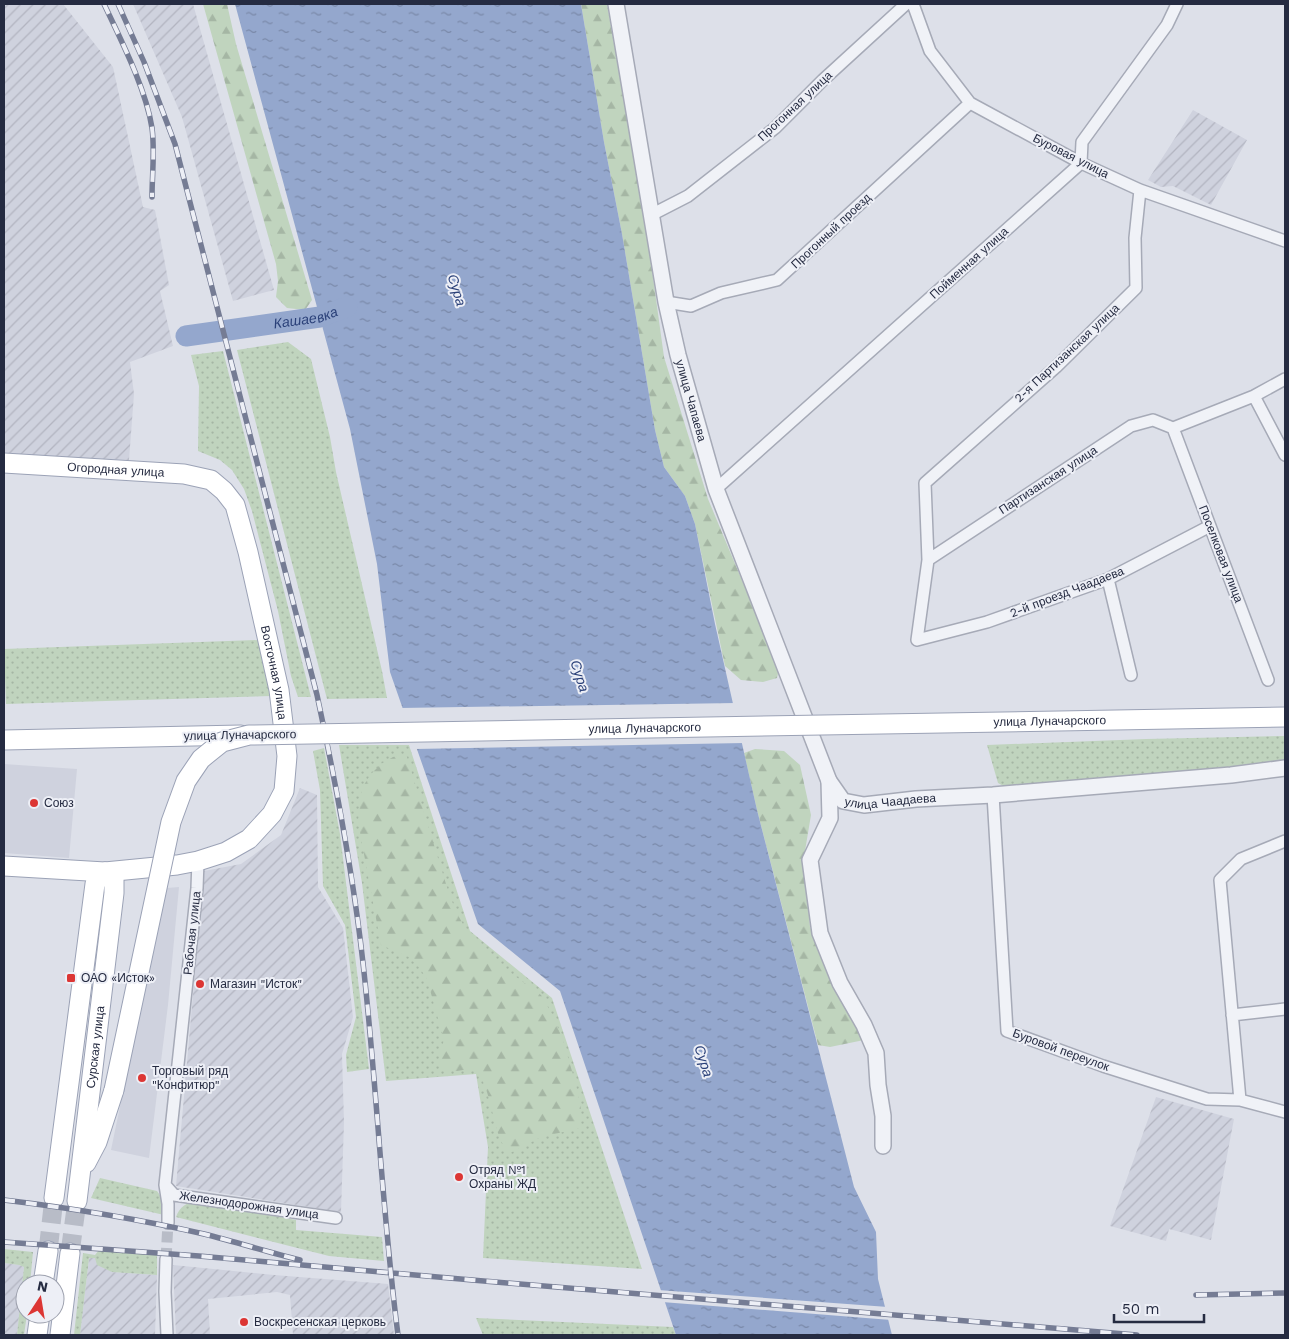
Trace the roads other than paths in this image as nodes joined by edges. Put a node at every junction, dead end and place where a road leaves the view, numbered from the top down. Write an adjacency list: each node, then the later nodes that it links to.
1 (616, 4): 8 (street, улица Чапаева)
2 (906, 4): 8 (street, Прогонная улица)
3 (913, 4): 5 (street, Буровая улица)
4 (1177, 4): 6 (street)
5 (970, 103): 6 (street, Буровая улица); 10 (street, Прогонный проезд)
6 (1082, 163): 7 (street, Буровая улица); 16 (street, Пойменная улица)
7 (1140, 190): 9 (street, Буровая улица); 19 (street, 2-я Партизанская улица)
8 (651, 215): 10 (street, улица Чапаева)
9 (1285, 241)
10 (666, 302): 16 (street, улица Чапаева)
11 (1285, 379): 12 (street)
12 (1254, 396): 13 (street); 14 (street)
13 (1174, 428): 18 (street, Поселковая улица); 19 (street, Партизанская улица)
14 (1285, 455)
15 (4, 464): 17 (main road, Огородная улица)
16 (716, 489): 27 (street, улица Чапаева)
17 (224, 491): 30 (main road, Восточная улица)
18 (1210, 526): 20 (street, 2-й проезд Чаадаева); 22 (street, Поселковая улица)
19 (928, 560): 20 (street, 2-й проезд Чаадаева)
20 (1108, 579): 21 (street)
21 (1131, 675)
22 (1268, 680)
23 (1285, 717): 24 (main road, улица Луначарского, bridge)
24 (249, 735): 25 (main road, улица Луначарского, bridge); 42 (main road, bridge)
25 (4, 740)
26 (1285, 768): 28 (street, улица Чаадаева)
27 (829, 780): 28 (street, улица Чаадаева); 41 (street, улица Чаадаева)
28 (993, 794): 39 (street, Буровой переулок)
29 (1285, 841): 38 (street)
30 (198, 861): 32 (main road, Восточная улица); 43 (street, Рабочая улица)
31 (4, 866): 33 (main road)
32 (133, 869): 34 (main road, Восточная улица); 35 (main road)
33 (64, 871): 34 (main road, Восточная улица); 36 (main road)
34 (105, 872): 35 (main road); 36 (main road, Сурская улица)
35 (114, 892): 42 (main road, Сурская улица)
36 (92, 909): 44 (main road, Сурская улица)
37 (1285, 1009): 38 (street)
38 (1232, 1015): 39 (street)
39 (1240, 1100): 40 (street, Буровой переулок)
40 (1285, 1112)
41 (883, 1146)
42 (79, 1176): 45 (main road, Сурская улица)
43 (165, 1185): 46 (street, Железнодорожная улица); 47 (street, Рабочая улица)
44 (54, 1198)
45 (76, 1201)
46 (336, 1218)
47 (168, 1223)
48 (48, 1251): 51 (main road)
49 (70, 1254): 52 (main road)
50 (166, 1258): 53 (street)
51 (45, 1274)
52 (60, 1335)
53 (167, 1335)

